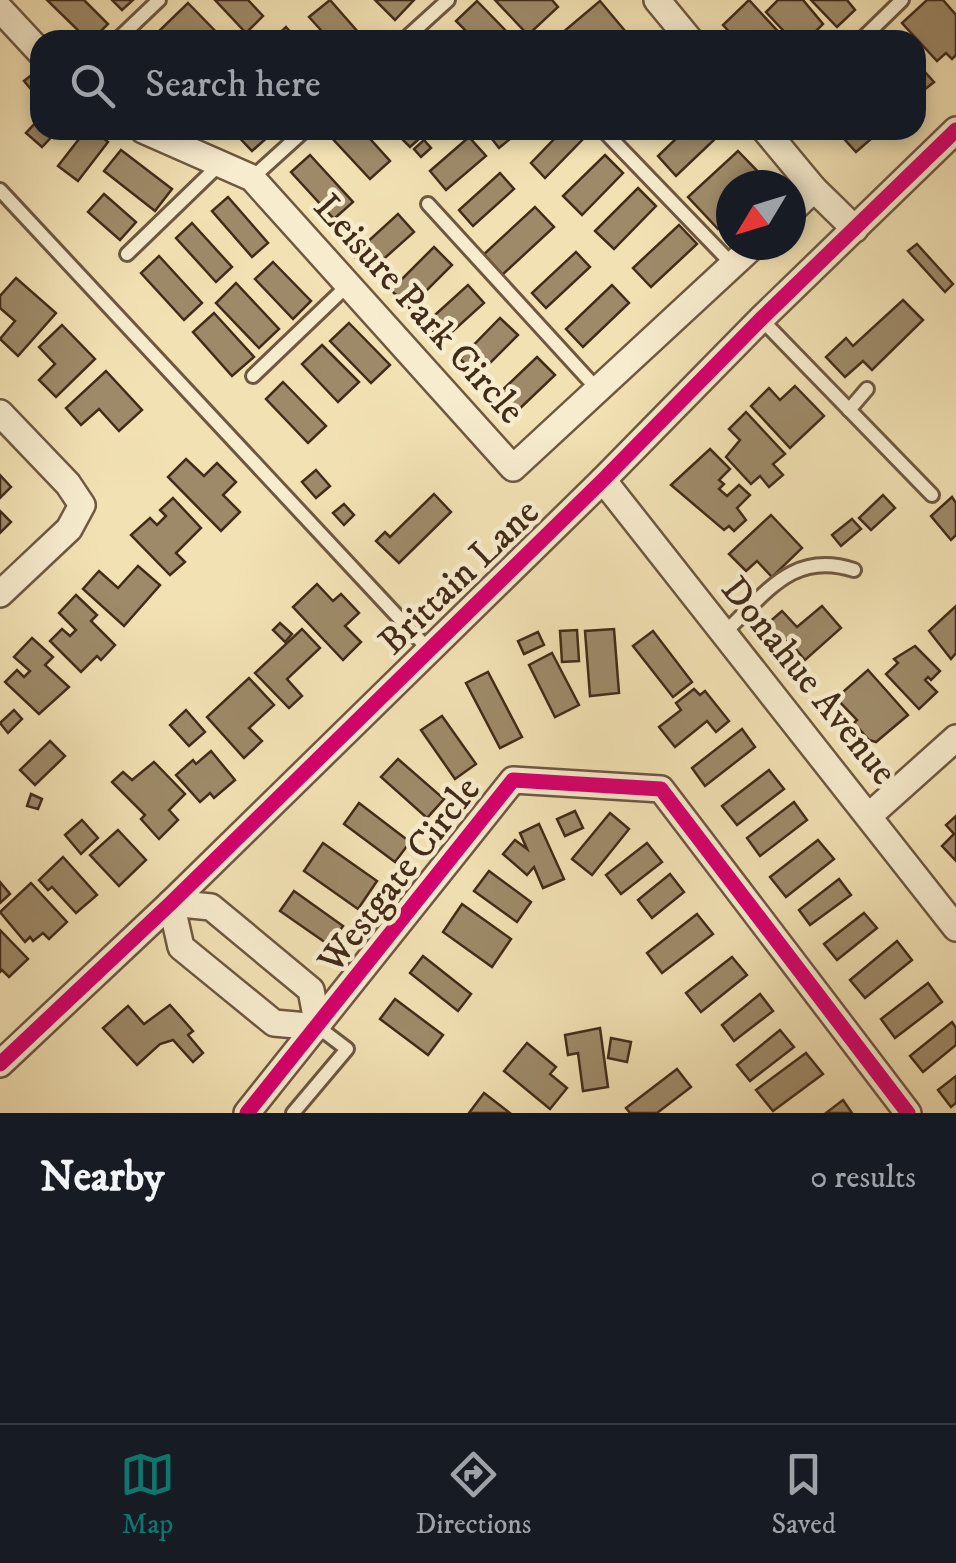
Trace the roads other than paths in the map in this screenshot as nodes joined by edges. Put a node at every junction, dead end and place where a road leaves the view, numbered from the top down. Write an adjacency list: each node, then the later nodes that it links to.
1 (158, 0): 6 (lane)
2 (448, 0): 7 (lane)
3 (657, 0): 8 (street)
4 (902, 0): 9 (lane)
5 (0, 9): 10 (street)
6 (126, 30)
7 (415, 30)
8 (682, 30)
9 (870, 30)
10 (30, 41)
11 (956, 130): 22 (street, Brittain Lane)
12 (166, 140): 16 (street, Leisure Park Circle)
13 (293, 140): 17 (lane)
14 (613, 140): 25 (lane)
15 (774, 140): 18 (street)
16 (220, 164): 17 (street, Leisure Park Circle); 23 (lane)
17 (252, 178): 26 (street, Leisure Park Circle)
18 (814, 189): 20 (street); 22 (street)
19 (0, 190): 38 (lane)
20 (806, 197)
21 (428, 204): 30 (lane)
22 (854, 228): 27 (street, Brittain Lane)
23 (127, 254)
24 (738, 260): 25 (street, Leisure Park Circle)
25 (733, 265): 30 (street, Leisure Park Circle)
26 (348, 284): 28 (lane); 30 (street, Leisure Park Circle)
27 (760, 319): 31 (lane); 33 (street, Brittain Lane)
28 (253, 376)
29 (867, 388): 31 (lane)
30 (598, 390)
31 (849, 410): 34 (lane)
32 (0, 413): 36 (street)
33 (603, 480): 37 (street, Donahue Avenue); 38 (street, Brittain Lane)
34 (932, 496)
35 (854, 570): 37 (lane)
36 (0, 594)
37 (724, 632): 40 (street, Donahue Avenue)
38 (428, 649): 41 (street, Brittain Lane)
39 (956, 738): 40 (street)
40 (870, 815): 42 (street, Donahue Avenue)
41 (171, 904): 43 (street); 43 (street); 44 (street, Brittain Lane)
42 (956, 928)
43 (318, 1026): 45 (street, Westgate Circle); 46 (lane); 47 (street, Westgate Circle)
44 (0, 1064)
45 (247, 1113)
46 (292, 1113)
47 (908, 1113)

